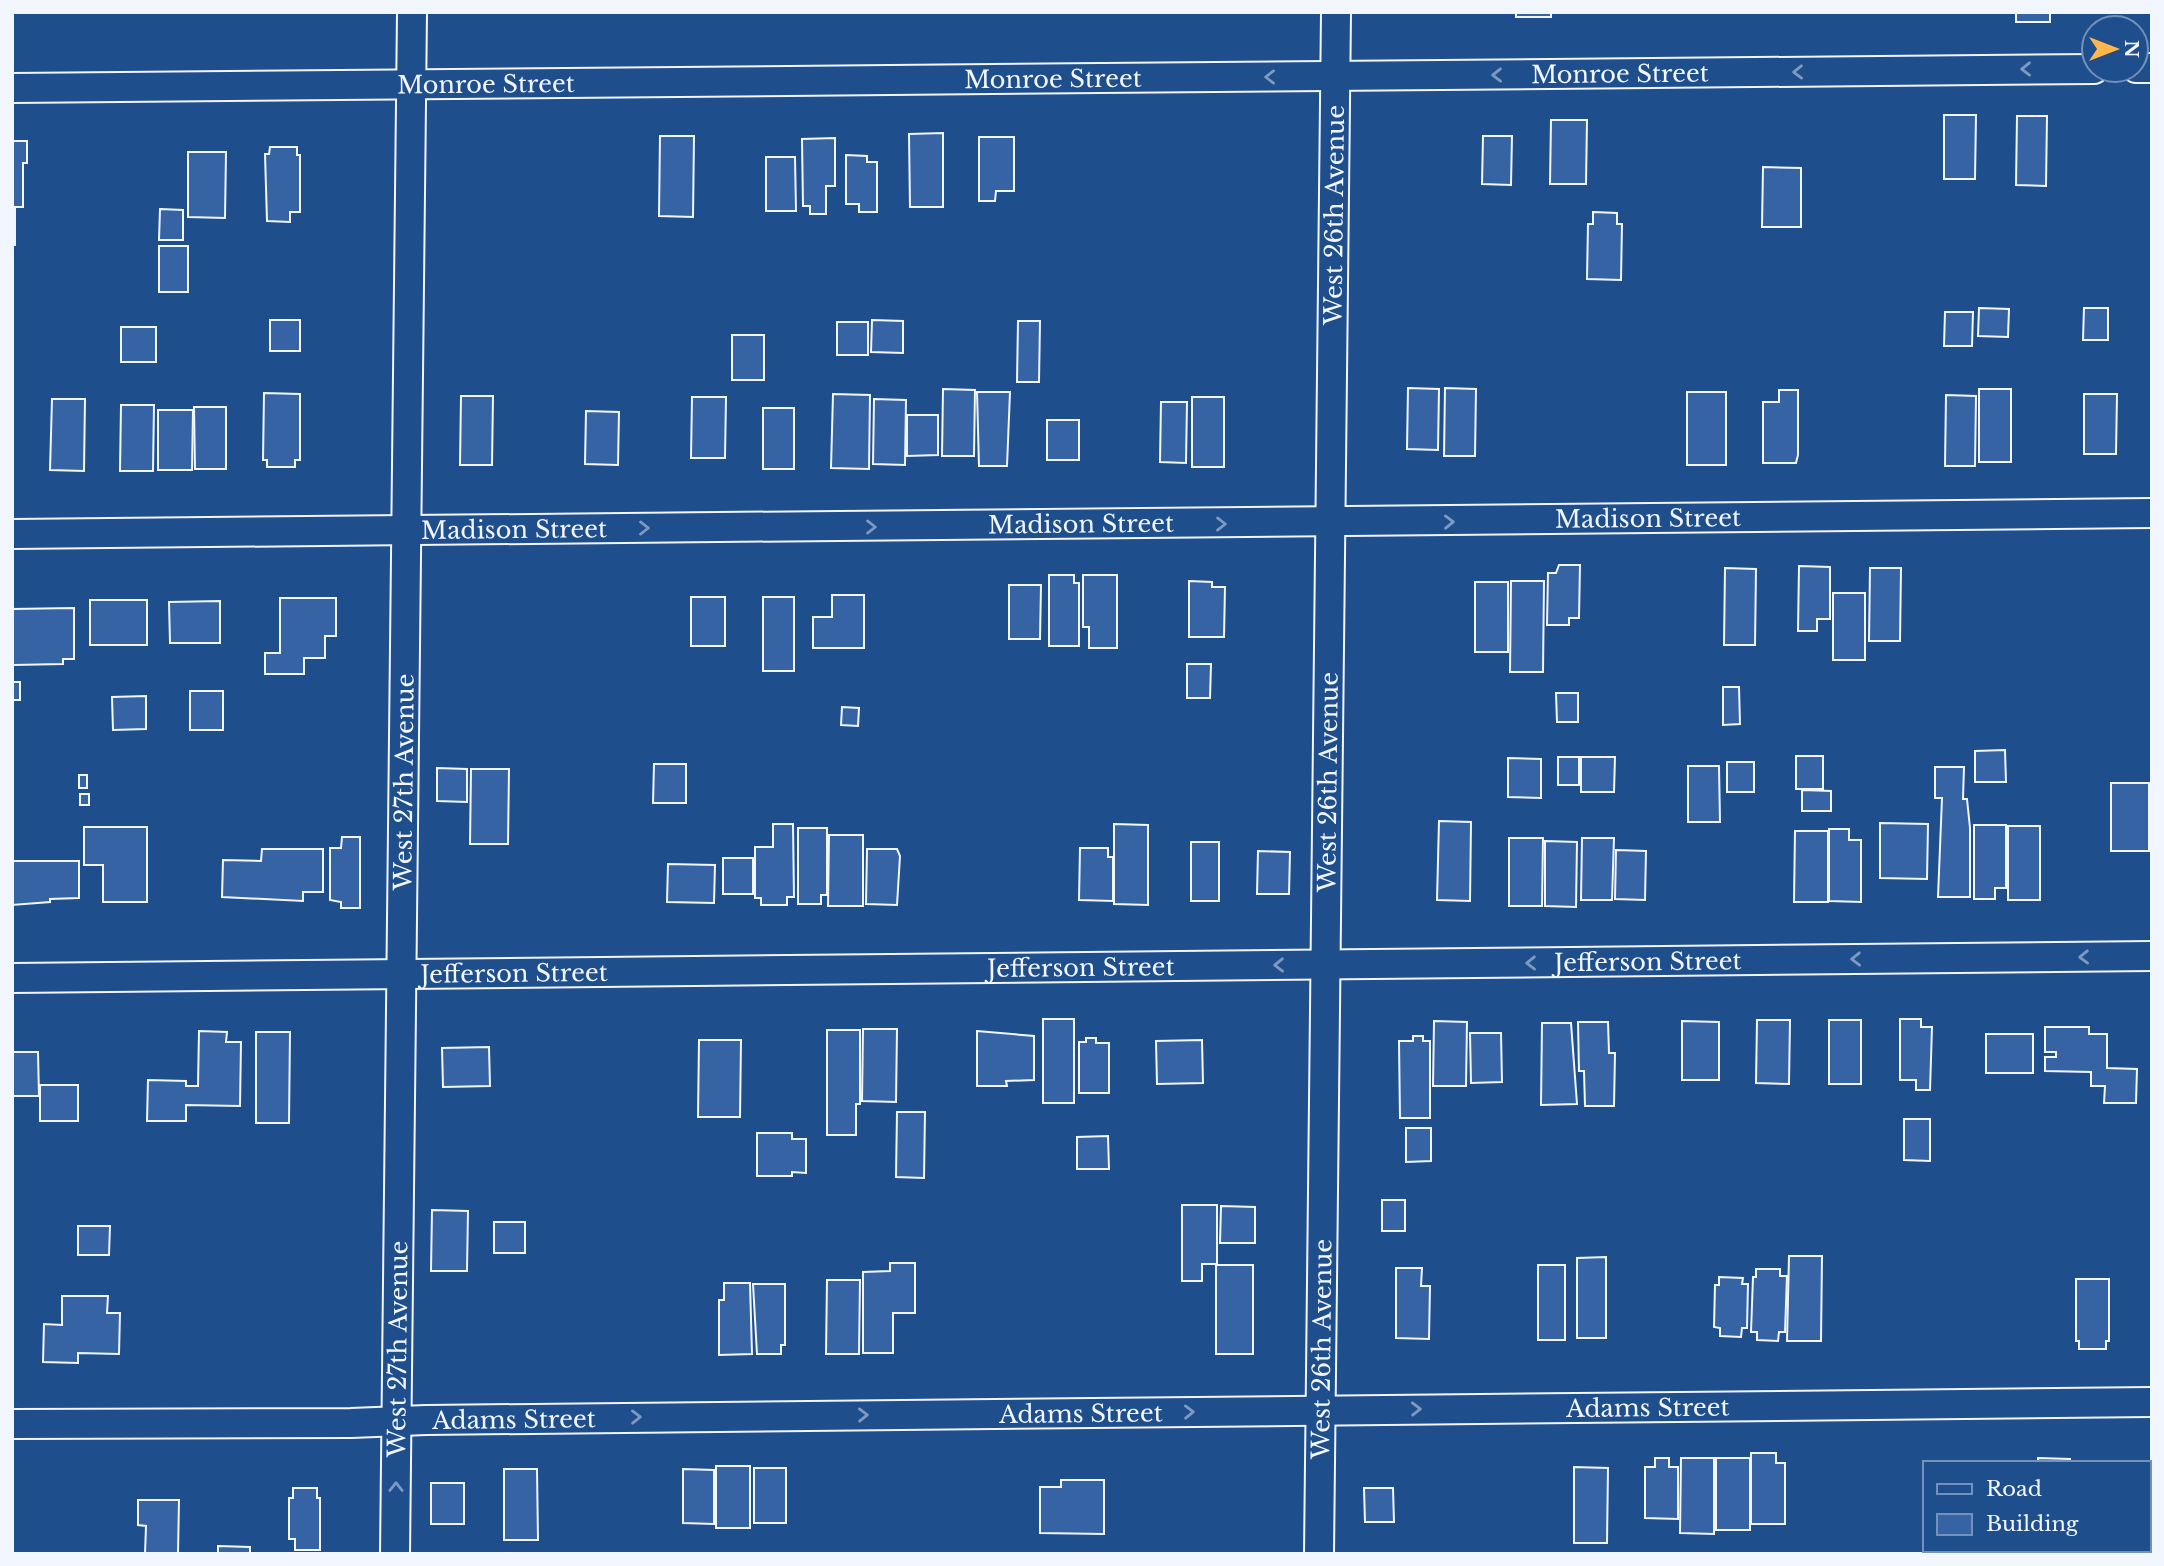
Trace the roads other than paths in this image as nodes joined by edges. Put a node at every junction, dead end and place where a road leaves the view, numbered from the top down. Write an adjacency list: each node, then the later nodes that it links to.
1 (412, 12): 5 (street, West 27th Avenue)
2 (1336, 12): 4 (street, West 26th Avenue)
3 (2080, 69): 4 (street, Monroe Street, one-way to 4)
4 (1335, 76): 5 (street, Monroe Street, one-way to 5); 8 (street, West 26th Avenue)
5 (411, 83): 6 (street, Monroe Street); 9 (street, West 27th Avenue)
6 (12, 88)
7 (2152, 513): 8 (street, Madison Street, one-way to 7)
8 (1330, 523): 9 (street, Madison Street, one-way to 8); 12 (street, West 26th Avenue)
9 (404, 530): 10 (street, Madison Street); 13 (street, West 27th Avenue)
10 (12, 534)
11 (2152, 956): 12 (street, Jefferson Street, one-way to 12)
12 (1326, 965): 13 (street, Jefferson Street, one-way to 13); 16 (street, West 26th Avenue)
13 (401, 975): 14 (street, Jefferson Street); 17 (street, West 27th Avenue)
14 (12, 978)
15 (2152, 1402): 16 (street, Adams Street, one-way to 15)
16 (1320, 1410): 17 (street, Adams Street, one-way to 16); 20 (street, West 26th Avenue)
17 (396, 1420): 18 (street, Adams Street); 19 (street, West 27th Avenue, one-way to 17)
18 (12, 1424)
19 (395, 1554)
20 (1319, 1554)

